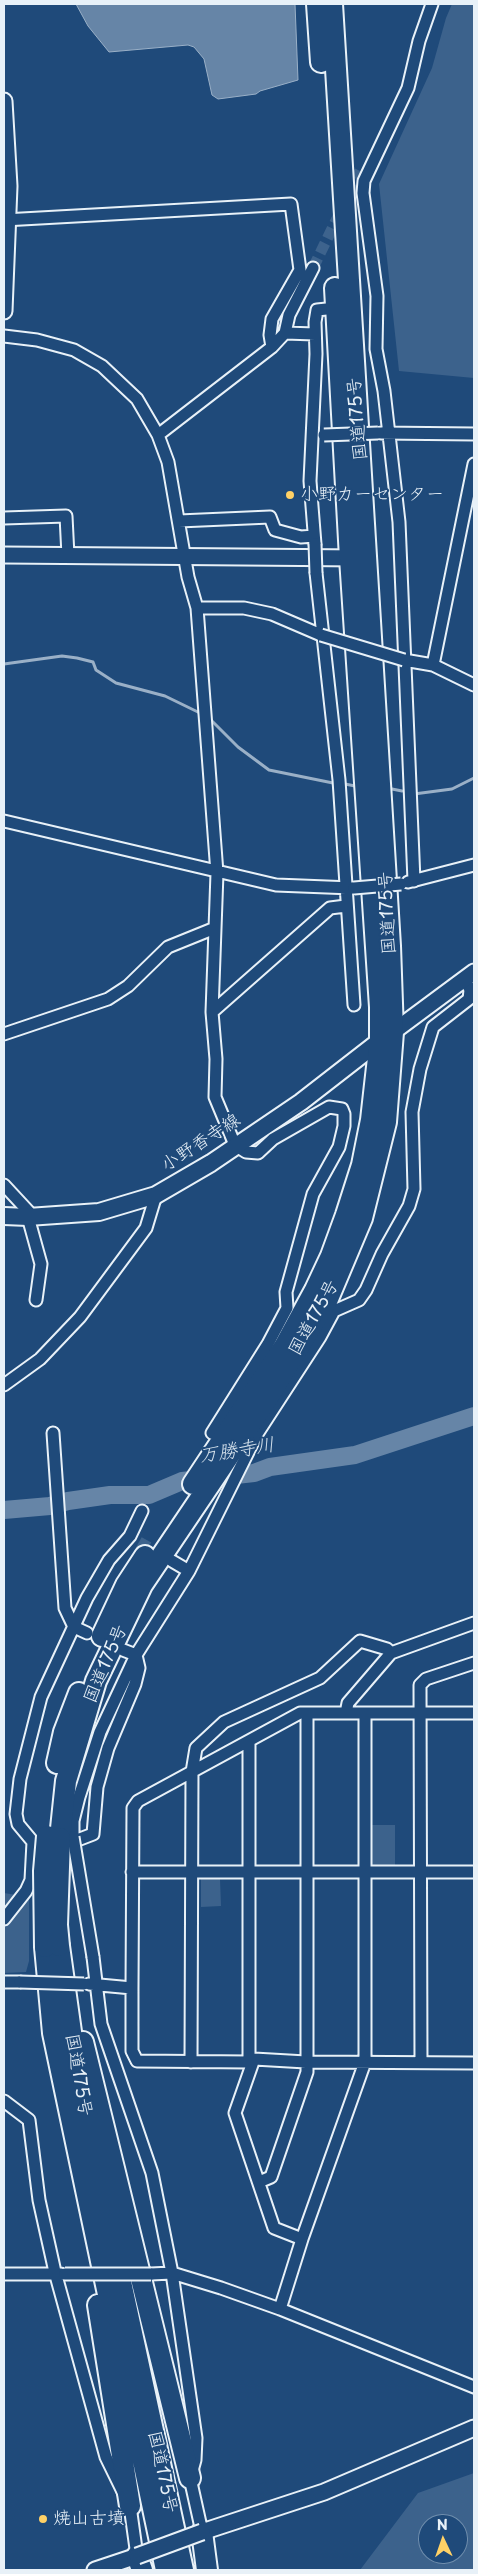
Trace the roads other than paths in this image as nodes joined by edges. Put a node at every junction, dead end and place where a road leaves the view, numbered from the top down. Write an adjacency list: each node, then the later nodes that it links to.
1 (317, 4): 11 (highway, 国道175号)
2 (332, 4): 8 (highway, 国道175号)
3 (432, 4): 4 (street)
4 (408, 88): 6 (street); 7 (street)
5 (4, 101): 9 (street)
6 (360, 171)
7 (364, 209): 8 (street); 17 (street)
8 (344, 211): 28 (highway, 国道175号)
9 (6, 219): 12 (street); 16 (street)
10 (313, 268): 13 (street)
11 (336, 308): 14 (street); 28 (highway, 国道175号)
12 (4, 311)
13 (285, 333): 14 (street); 16 (street)
14 (316, 334): 20 (street)
15 (4, 336): 19 (street)
16 (272, 347): 19 (street)
17 (383, 433): 18 (street); 20 (street, bridge); 31 (street)
18 (474, 434)
19 (158, 435): 23 (street)
20 (318, 435): 24 (street)
21 (474, 464): 32 (street)
22 (4, 518): 26 (street)
23 (179, 521): 24 (street); 27 (street)
24 (314, 540): 30 (street, bridge)
25 (4, 555): 26 (street)
26 (68, 556): 27 (street)
27 (186, 558): 28 (street); 29 (street)
28 (358, 558): 45 (highway, 国道175号)
29 (197, 608): 30 (street); 36 (street)
30 (321, 634): 31 (street, bridge); 38 (street)
31 (404, 660): 32 (street); 37 (street)
32 (433, 665): 33 (street)
33 (474, 685)
34 (4, 821): 36 (street)
35 (474, 866): 37 (street)
36 (217, 873): 38 (street); 40 (street)
37 (414, 881): 38 (street, bridge)
38 (349, 888): 39 (street)
39 (346, 906): 42 (street); 43 (street)
40 (215, 928): 43 (street); 44 (street)
41 (470, 976): 45 (street); 57 (street)
42 (354, 1005)
43 (212, 1012): 46 (street)
44 (4, 1034)
45 (387, 1036): 46 (main road, 小野香寺線); 72 (highway, 国道175号)
46 (235, 1145): 48 (main road, 小野香寺線); 54 (street)
47 (4, 1185): 50 (street)
48 (156, 1196): 50 (main road, 小野香寺線); 52 (street)
49 (4, 1216): 50 (main road, 小野香寺線)
50 (28, 1217): 51 (street)
51 (36, 1300)
52 (4, 1385)
53 (53, 1433): 59 (street)
54 (212, 1433)
55 (142, 1511): 59 (street)
56 (172, 1561): 57 (street)
57 (189, 1571): 63 (street)
58 (474, 1623): 62 (street)
59 (74, 1627): 60 (street); 72 (street)
60 (86, 1633)
61 (123, 1650): 63 (street)
62 (391, 1653): 66 (street); 71 (street)
63 (136, 1655): 72 (street); 72 (street)
64 (474, 1663): 68 (street)
65 (307, 1713): 66 (street); 70 (street); 76 (street)
66 (346, 1713): 67 (street)
67 (365, 1713): 68 (street); 77 (street)
68 (422, 1713): 69 (street); 78 (street)
69 (474, 1713)
70 (249, 1740): 71 (street); 75 (street)
71 (192, 1772): 73 (street); 74 (street)
72 (53, 1838): 80 (street); 81 (highway, 国道175号, bridge); 84 (street, bridge)
73 (132, 1872): 74 (street); 85 (street)
74 (192, 1872): 75 (street); 88 (street)
75 (249, 1872): 76 (street); 87 (street)
76 (307, 1872): 77 (street); 89 (street)
77 (365, 1872): 78 (street); 90 (street)
78 (422, 1872): 79 (street); 91 (street)
79 (474, 1872)
80 (4, 1919)
81 (52, 1947): 82 (highway, 国道175号); 86 (highway, 国道175号)
82 (61, 1968): 102 (highway); 108 (highway, 国道175号)
83 (4, 1982): 84 (street, bridge)
84 (90, 1984): 85 (street); 97 (street)
85 (132, 1988): 88 (street)
86 (49, 2000): 103 (highway); 107 (highway, 国道175号)
87 (252, 2060): 88 (street); 89 (street); 94 (street)
88 (192, 2062)
89 (306, 2062): 90 (street); 94 (street)
90 (365, 2062): 91 (street); 95 (street)
91 (421, 2062): 92 (street)
92 (474, 2063)
93 (4, 2101): 96 (street)
94 (259, 2182): 95 (street)
95 (302, 2238): 99 (street)
96 (60, 2273): 97 (street, bridge); 98 (street); 103 (street)
97 (172, 2273): 99 (street); 102 (street)
98 (4, 2274)
99 (280, 2309): 100 (street)
100 (474, 2387)
101 (474, 2428): 104 (street)
102 (190, 2478): 104 (street)
103 (130, 2506): 105 (street)
104 (202, 2532): 105 (street, bridge); 109 (highway)
105 (139, 2563): 106 (street)
106 (95, 2570)
107 (166, 2570)
108 (183, 2570)
109 (207, 2570)

